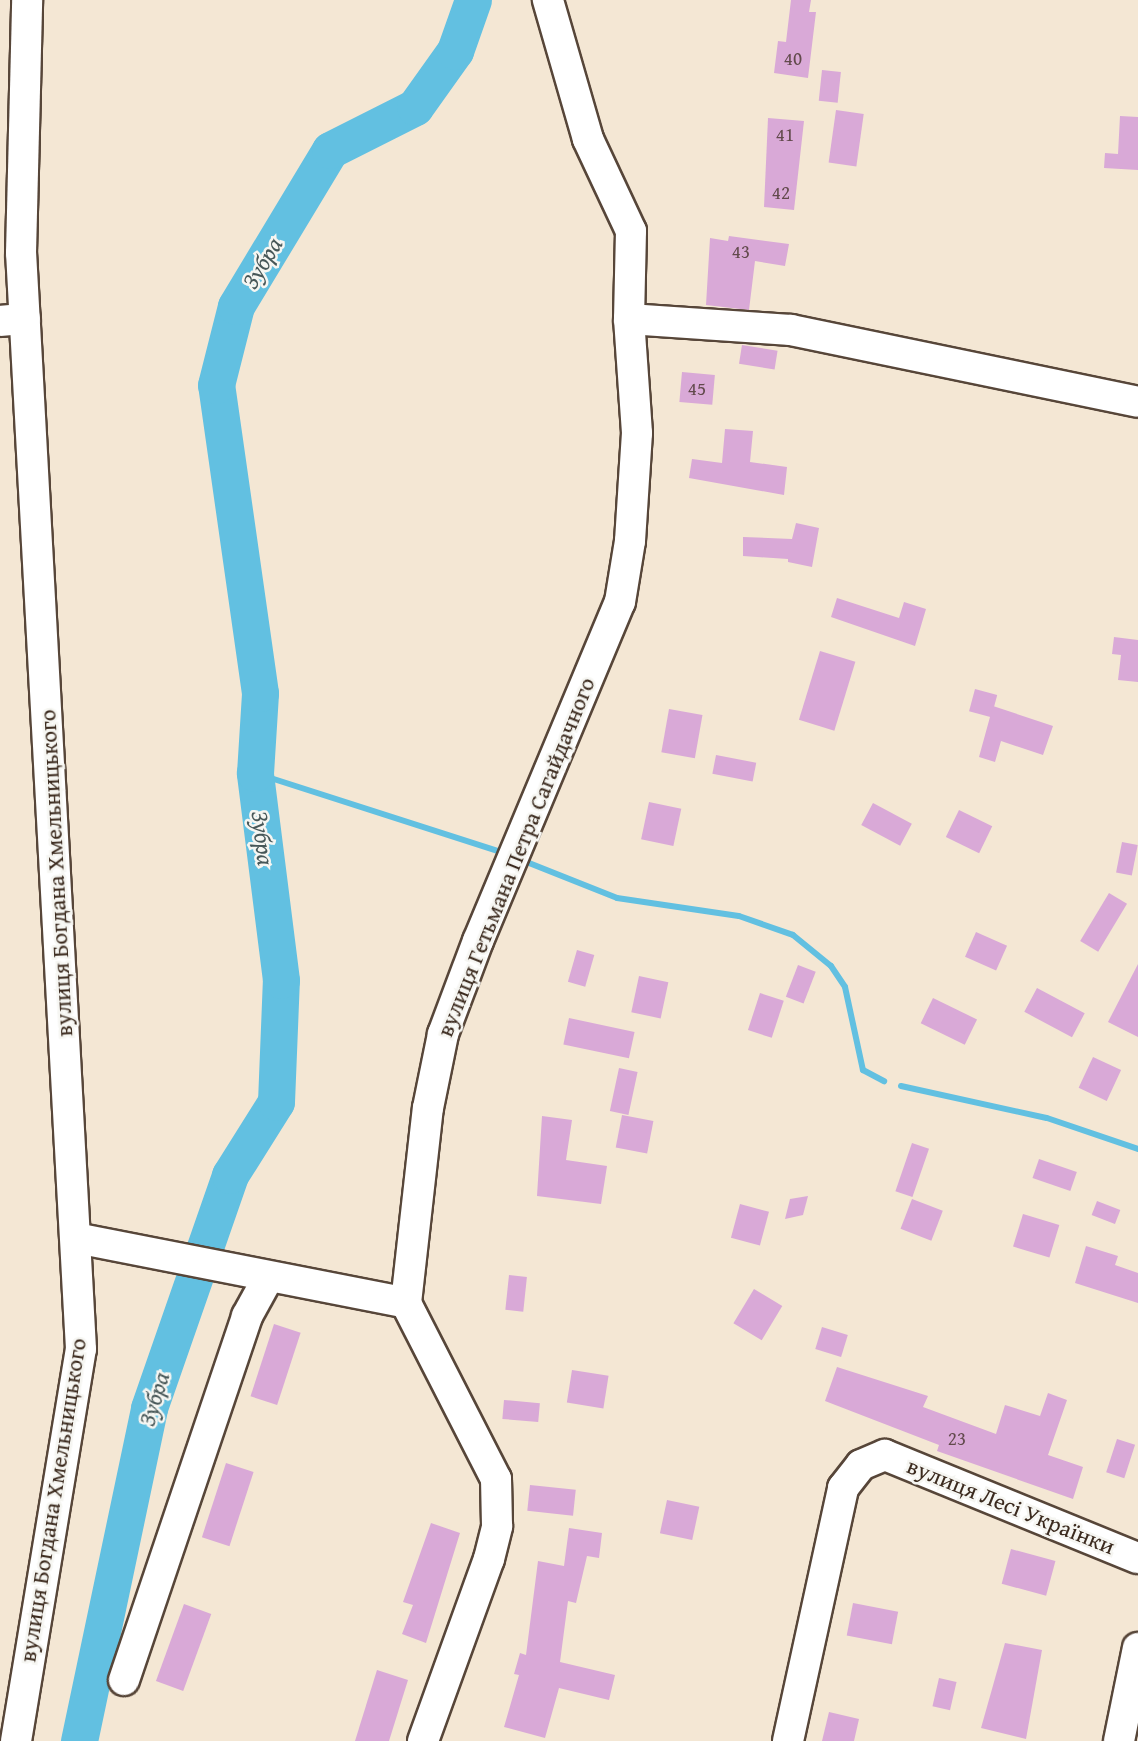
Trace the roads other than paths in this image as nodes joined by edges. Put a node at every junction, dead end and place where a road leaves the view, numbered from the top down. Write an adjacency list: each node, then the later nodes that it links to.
1 (27, 0): 4 (street, вулиця Богдана Хмельницького)
2 (548, 0): 3 (street, вулиця Гетьмана Петра Сагайдачного)
3 (629, 319): 5 (street); 8 (street, вулиця Гетьмана Петра Сагайдачного)
4 (13, 320): 6 (street, вулиця Богдана Хмельницького)
5 (1138, 402)
6 (76, 1238): 7 (street); 12 (street, вулиця Богдана Хмельницького)
7 (268, 1278): 8 (street); 11 (street)
8 (407, 1303): 14 (street)
9 (1138, 1558): 15 (street, вулиця Лесі Українки)
10 (1138, 1648): 16 (street)
11 (124, 1680)
12 (10, 1713): 13 (street, вулиця Богдана Хмельницького)
13 (16, 1741)
14 (423, 1741)
15 (788, 1741)
16 (1119, 1741)

